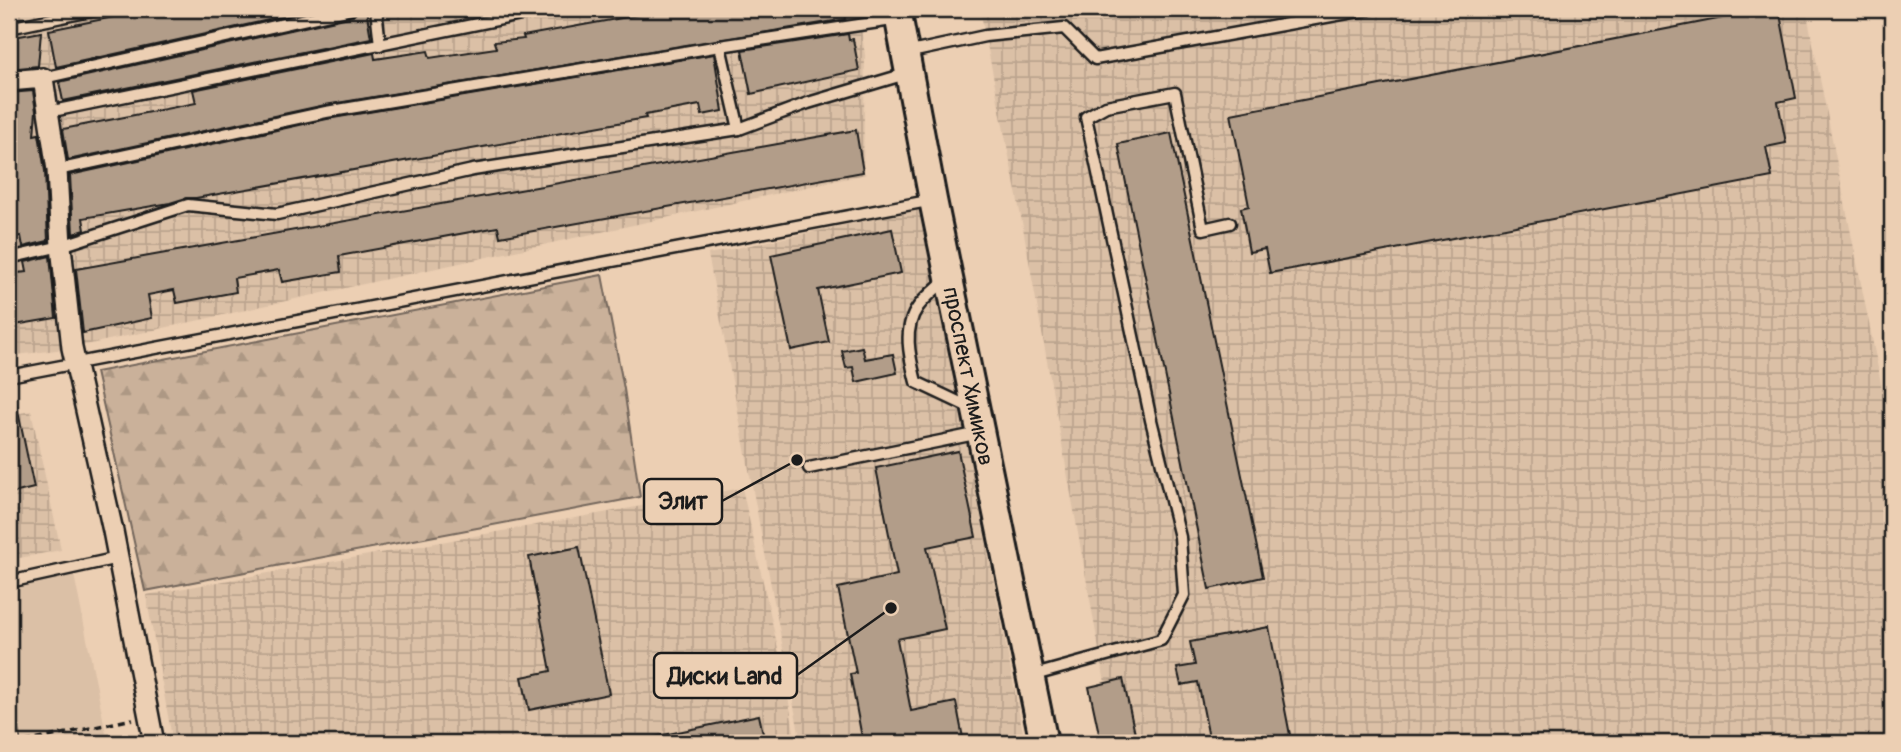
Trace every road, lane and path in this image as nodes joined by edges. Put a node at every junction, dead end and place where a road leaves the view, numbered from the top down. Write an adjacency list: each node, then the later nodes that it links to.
1 (100, 9): 7 (lane)
2 (351, 9): 11 (lane)
3 (376, 9): 8 (lane)
4 (550, 9): 8 (lane)
5 (1370, 9): 10 (lane)
6 (898, 14): 9 (lane); 10 (main road, проспект Химиков)
7 (9, 28)
8 (380, 45): 13 (lane)
9 (720, 46): 14 (lane); 15 (lane)
10 (908, 63): 14 (lane); 16 (main road, проспект Химиков)
11 (43, 78): 12 (street); 13 (street)
12 (9, 81)
13 (48, 112): 15 (street)
14 (738, 129): 18 (lane)
15 (57, 170): 18 (street)
16 (933, 200): 20 (main road, проспект Химиков); 21 (lane)
17 (1230, 223): 27 (lane)
18 (61, 246): 19 (lane); 21 (street)
19 (9, 258)
20 (948, 277): 23 (main road, проспект Химиков); 23 (lane)
21 (77, 364): 22 (lane); 25 (street)
22 (9, 376)
23 (978, 422): 24 (lane); 27 (main road, проспект Химиков)
24 (809, 468)
25 (118, 558): 26 (lane); 28 (street)
26 (9, 582)
27 (1031, 676): 33 (main road, проспект Химиков)
28 (149, 715): 31 (path); 32 (street)
29 (9, 718): 30 (lane)
30 (14, 743)
31 (20, 743)
32 (155, 743)
33 (1044, 743)

